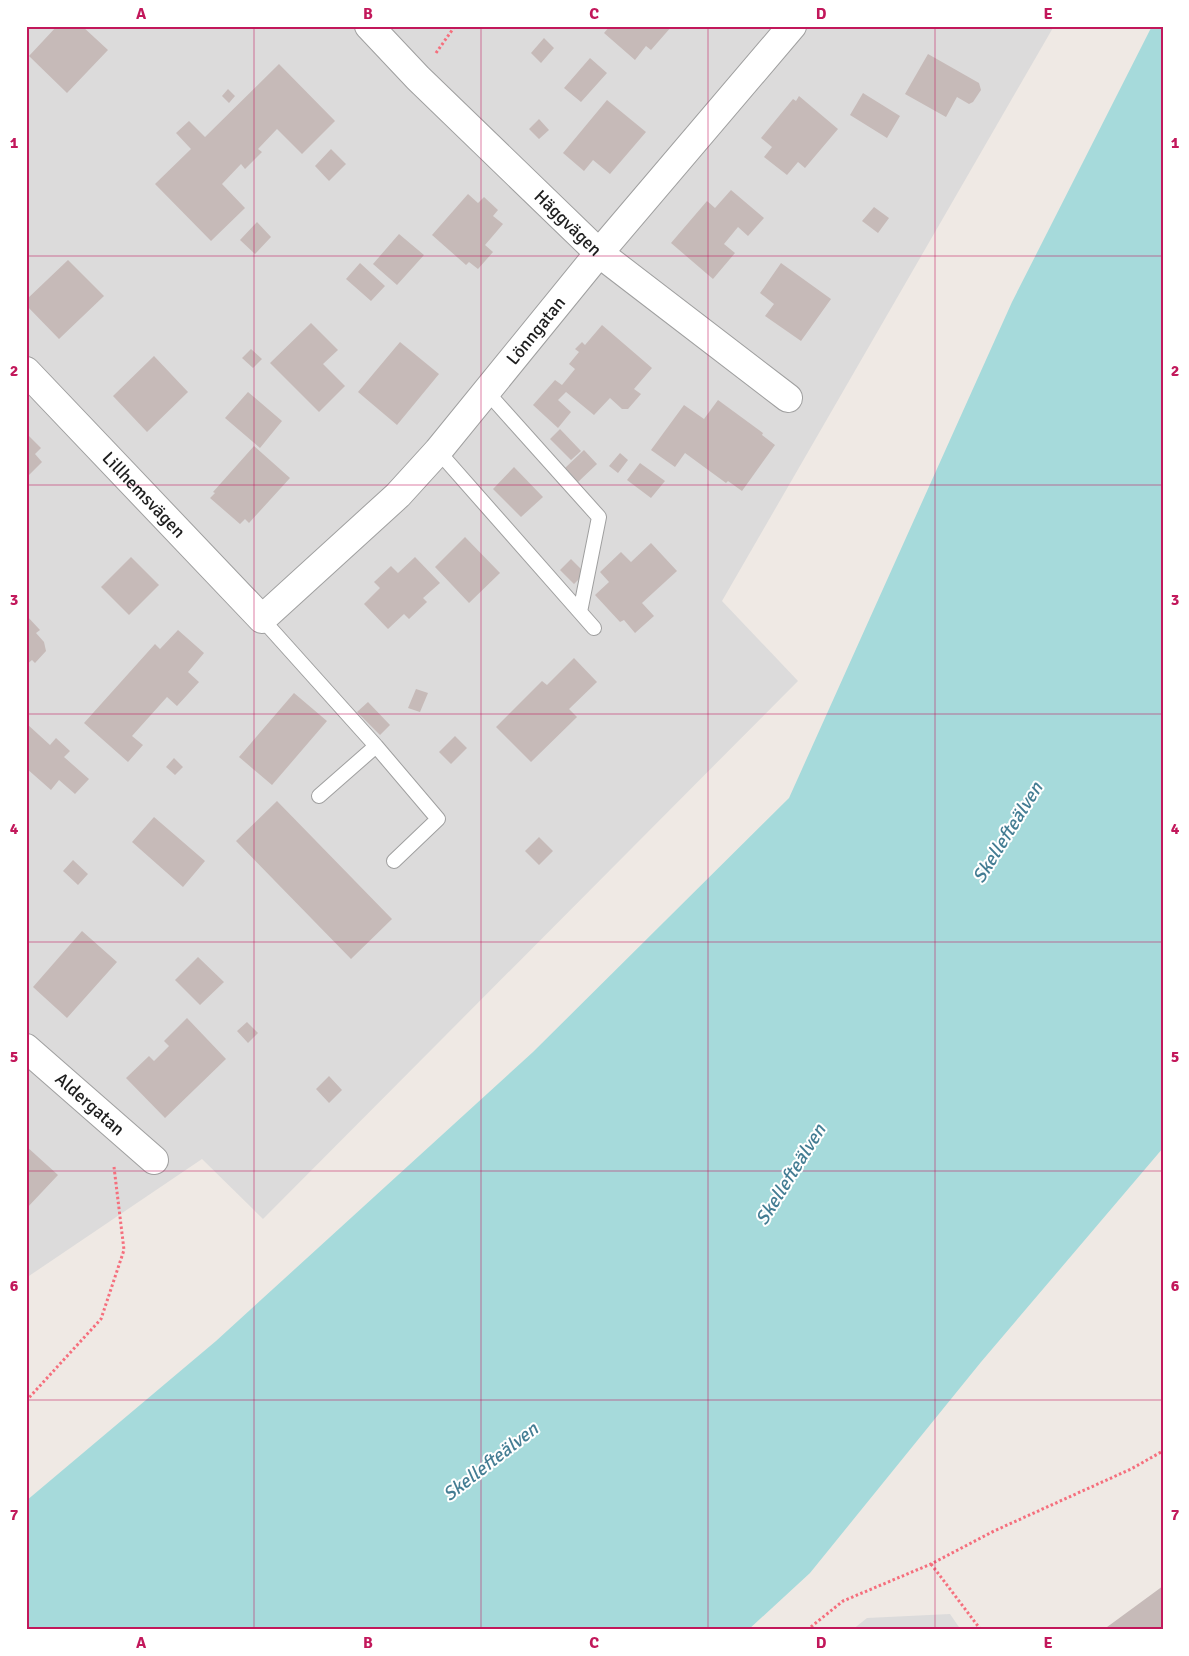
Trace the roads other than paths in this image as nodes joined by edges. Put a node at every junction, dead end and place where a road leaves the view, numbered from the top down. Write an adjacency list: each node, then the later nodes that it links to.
1 (369, 26): 3 (street, Häggvägen)
2 (792, 26): 3 (street, Lönngatan)
3 (599, 253): 5 (street, Lönngatan); 6 (street, Häggvägen)
4 (26, 370): 9 (street, Lillhemsvägen)
5 (487, 392): 7 (street, Lönngatan); 8 (lane)
6 (788, 398)
7 (438, 451): 8 (lane); 9 (street, Lönngatan)
8 (580, 612): 10 (lane)
9 (262, 619): 11 (lane)
10 (594, 628)
11 (376, 746): 12 (lane); 13 (lane)
12 (319, 796)
13 (394, 861)
14 (26, 1048): 15 (street, Aldergatan)
15 (154, 1160)

